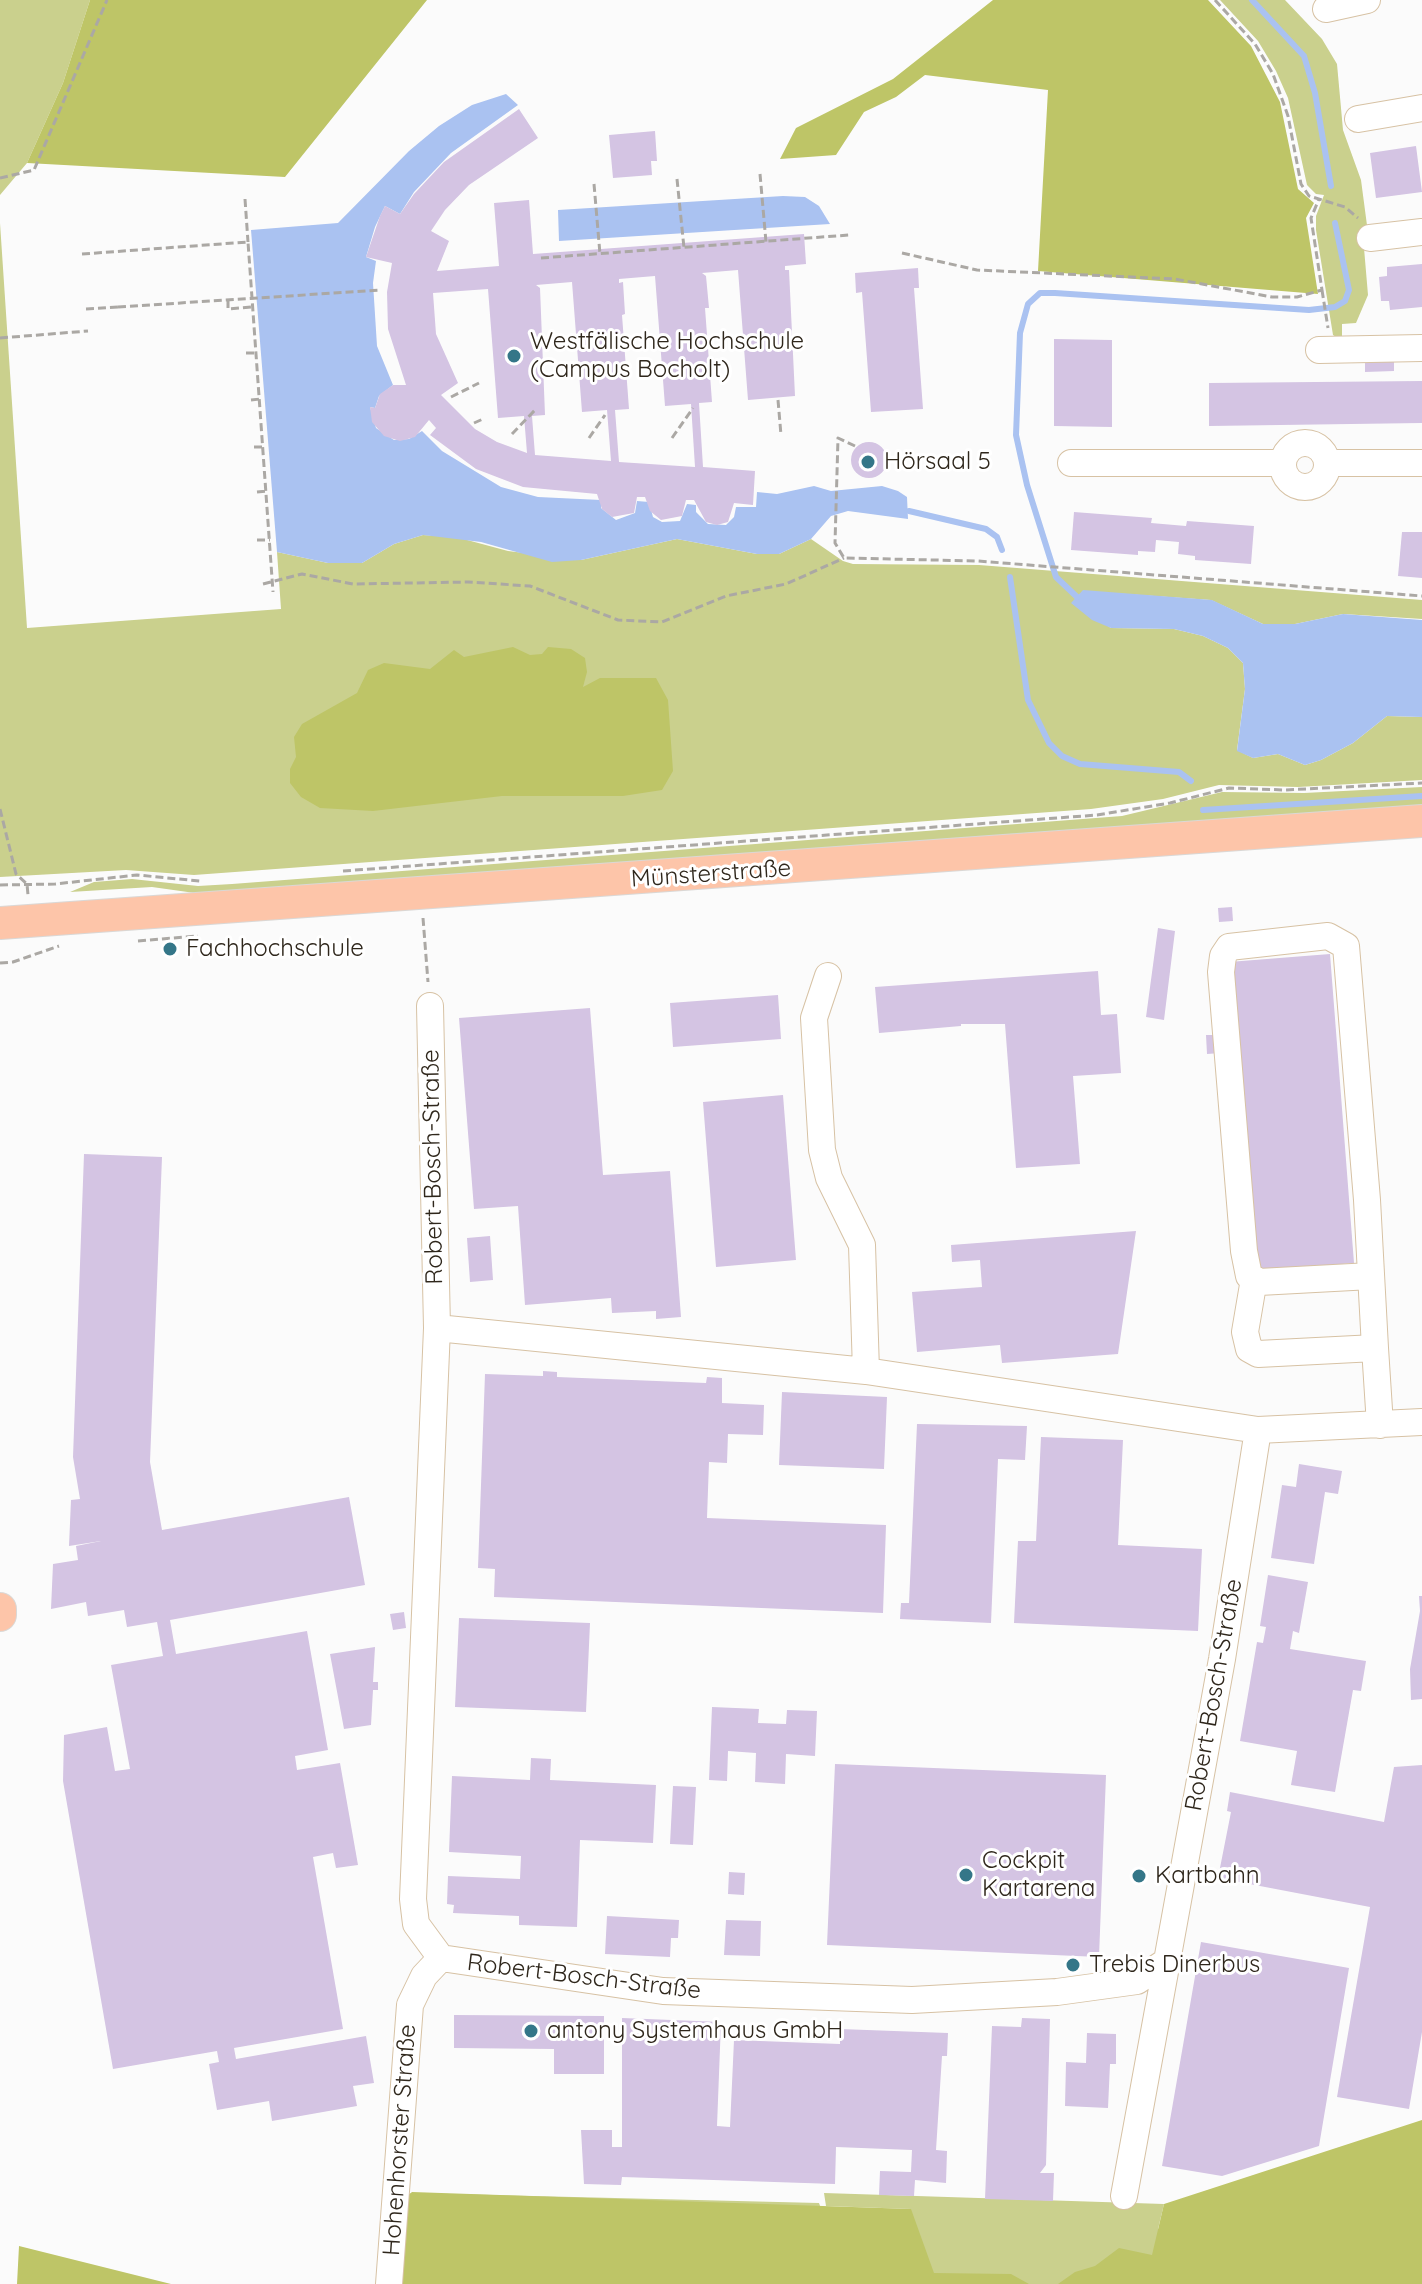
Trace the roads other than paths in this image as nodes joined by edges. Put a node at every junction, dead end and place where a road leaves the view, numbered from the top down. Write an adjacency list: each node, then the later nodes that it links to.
1 (1367, 0): 2 (street)
2 (1326, 9)
3 (1422, 108): 4 (street)
4 (1358, 119)
5 (1422, 232): 6 (street)
6 (1370, 238)
7 (1422, 348): 8 (street)
8 (1319, 350)
9 (1071, 463): 10 (street)
10 (1422, 463)
11 (1422, 821): 12 (main road, Münsterstraße)
12 (0, 923)
13 (828, 976): 19 (street)
14 (430, 1006): 17 (street, Robert-Bosch-Straße)
15 (1371, 1276): 16 (street); 16 (street); 18 (street)
16 (1254, 1279): 18 (street)
17 (437, 1328): 19 (street); 25 (street, Robert-Bosch-Straße)
18 (1375, 1348): 21 (street)
19 (866, 1371): 22 (street)
20 (1422, 1422): 21 (street)
21 (1380, 1425): 22 (street)
22 (1258, 1430): 26 (street, Robert-Bosch-Straße)
23 (0, 1609): 24 (main road)
24 (0, 1615)
25 (441, 1958): 26 (street, Robert-Bosch-Straße); 28 (street, Hohenhorster Straße)
26 (1167, 1961): 27 (street, Robert-Bosch-Straße)
27 (1124, 2196)
28 (389, 2284)

